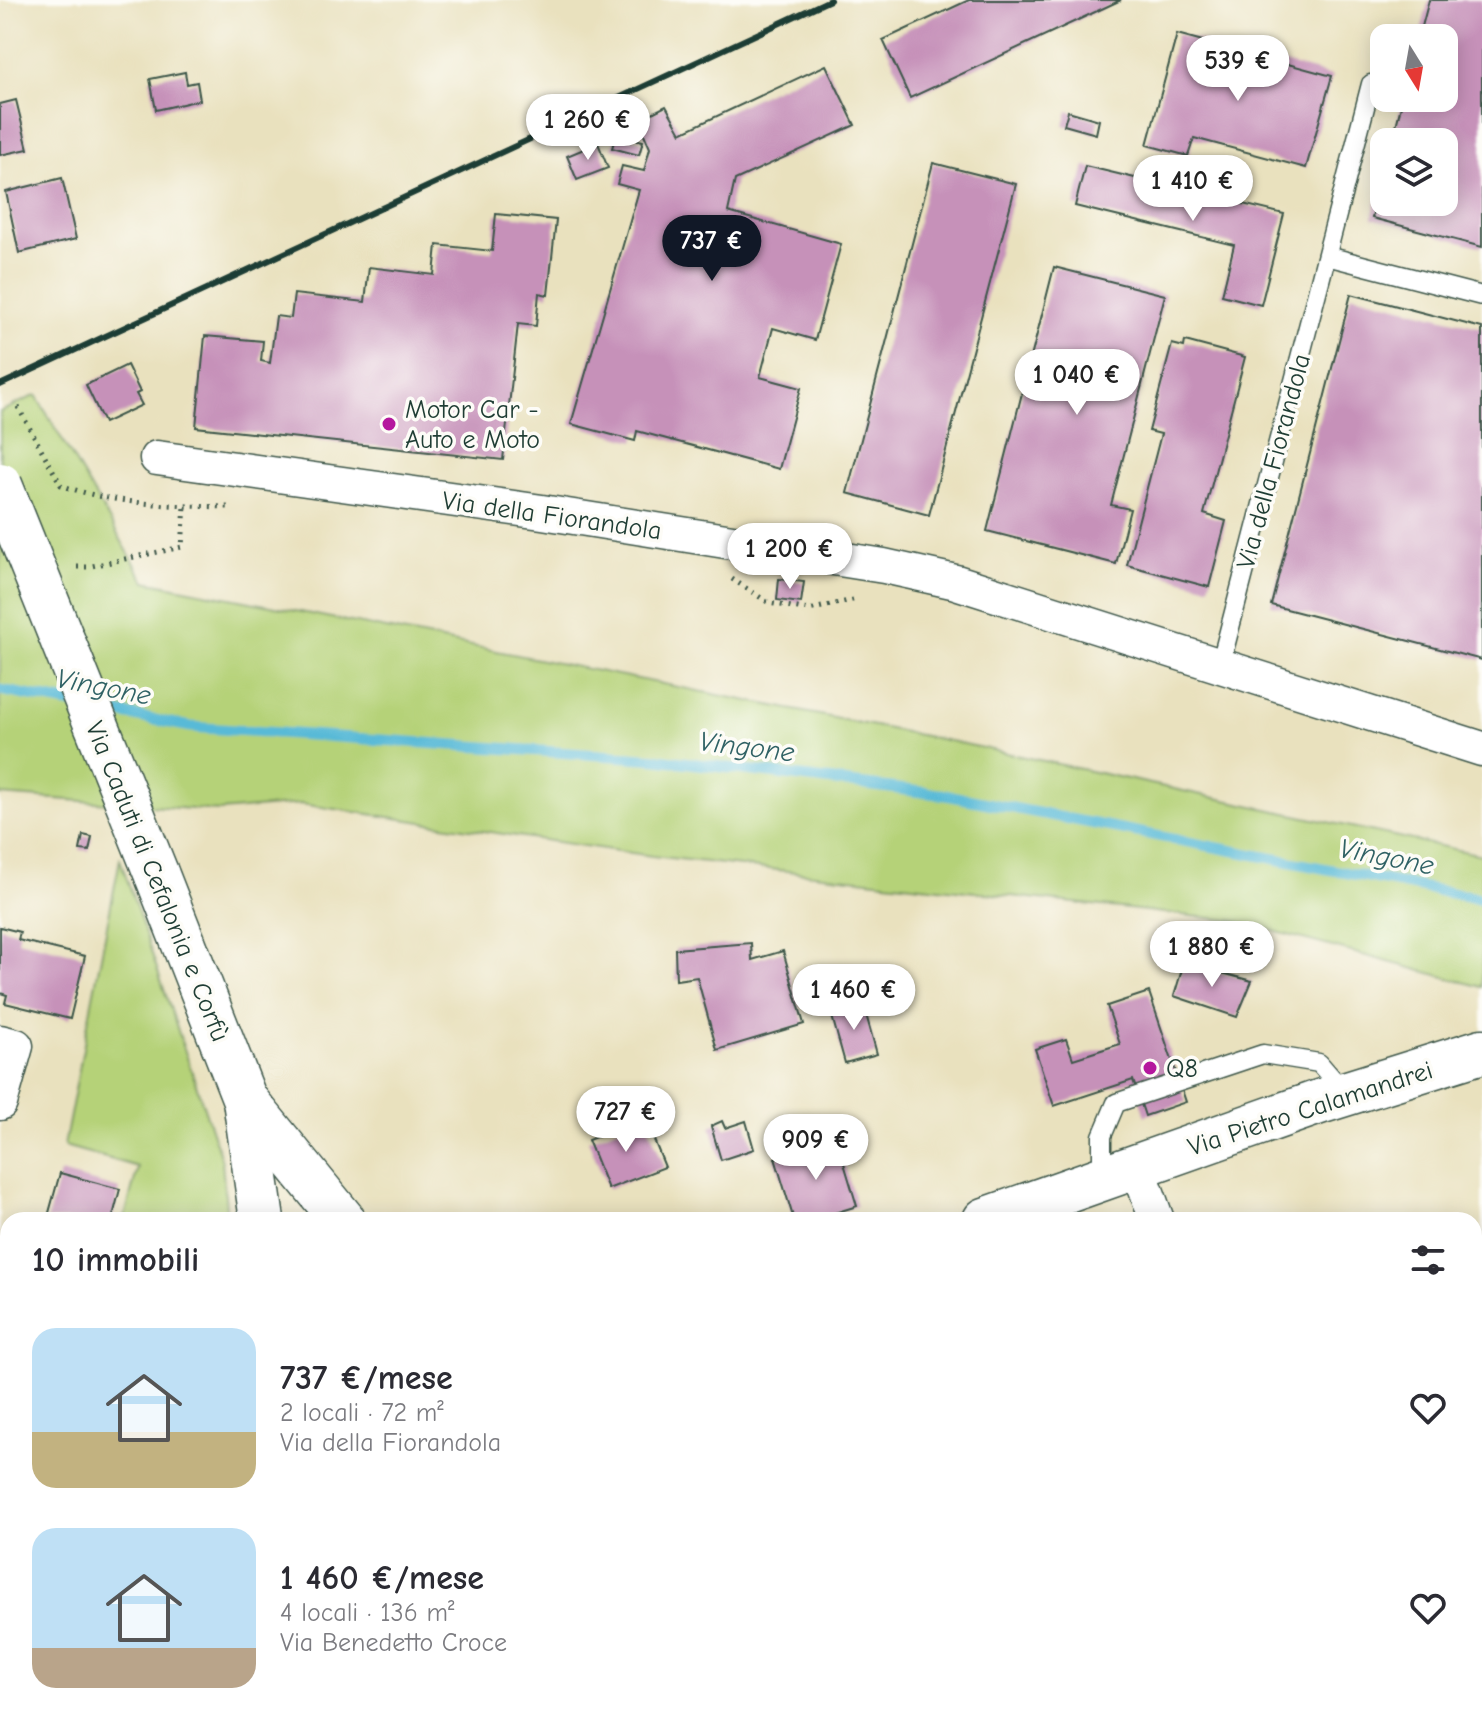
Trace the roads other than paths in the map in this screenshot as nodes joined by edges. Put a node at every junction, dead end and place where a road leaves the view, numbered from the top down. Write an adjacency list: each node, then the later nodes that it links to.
1 (1370, 88): 2 (lane, Via della Fiorandola)
2 (1327, 256): 3 (lane); 6 (lane, Via della Fiorandola)
3 (1482, 296)
4 (157, 458): 6 (street, Via della Fiorandola)
5 (0, 485): 11 (street, Via Caduti di Cefalonia e Corfù, bridge)
6 (1220, 666): 7 (street, Via della Fiorandola)
7 (1482, 749)
8 (0, 1042): 12 (street)
9 (1482, 1051): 10 (street, Via Pietro Calamandrei)
10 (1345, 1094): 13 (street, Via Pietro Calamandrei); 13 (lane)
11 (245, 1100): 14 (street, Via Caduti di Cefalonia e Corfù); 15 (street, Via Caduti di Cefalonia e Corfù)
12 (0, 1103)
13 (1120, 1172): 16 (street, Via Pietro Calamandrei); 17 (street)
14 (261, 1212)
15 (336, 1212)
16 (1008, 1212)
17 (1151, 1212)

